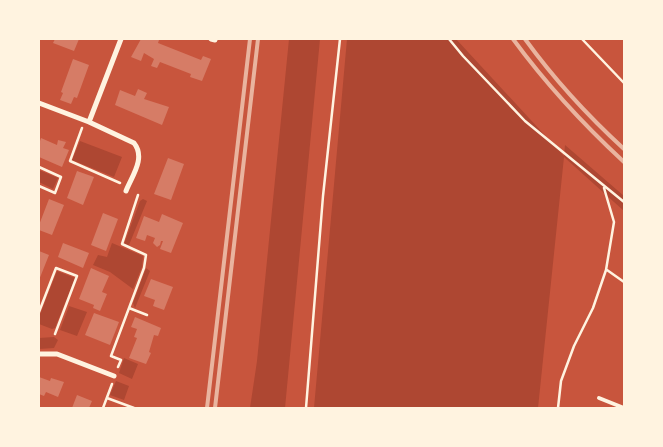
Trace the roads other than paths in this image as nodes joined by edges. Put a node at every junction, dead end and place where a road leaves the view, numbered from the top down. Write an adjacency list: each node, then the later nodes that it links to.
1 (120, 39): 3 (street)
2 (39, 103): 3 (street)
3 (87, 121): 4 (street)
4 (127, 188)
5 (39, 354): 6 (street)
6 (114, 376)
7 (600, 398): 8 (lane)
8 (624, 408)

